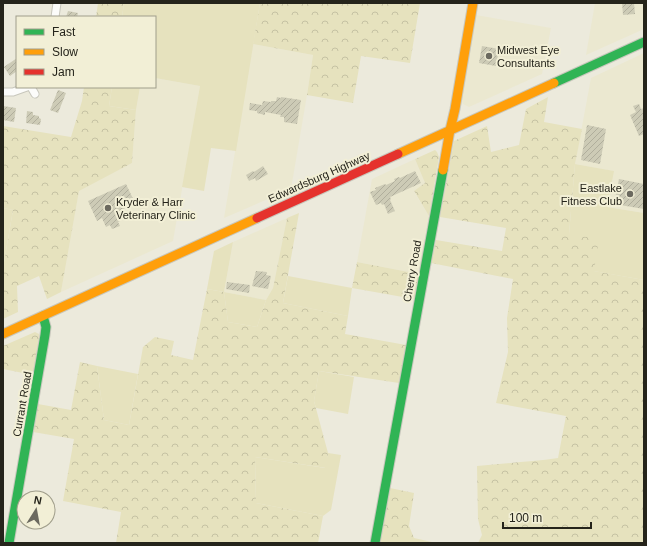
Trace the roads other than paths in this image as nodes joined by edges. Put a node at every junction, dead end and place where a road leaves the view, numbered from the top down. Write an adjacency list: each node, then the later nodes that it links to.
1 (55, 3): 3 (street)
2 (473, 3): 9 (street, Cherry Road)
3 (55, 16)
4 (644, 42): 9 (street, Edwardsburg Highway)
5 (24, 88): 7 (street)
6 (32, 88): 8 (street)
7 (3, 92)
8 (35, 94)
9 (450, 130): 10 (street, Edwardsburg Highway); 13 (street, Cherry Road)
10 (43, 316): 11 (street, Edwardsburg Highway); 12 (street, Currant Road)
11 (3, 334)
12 (9, 543)
13 (375, 543)

